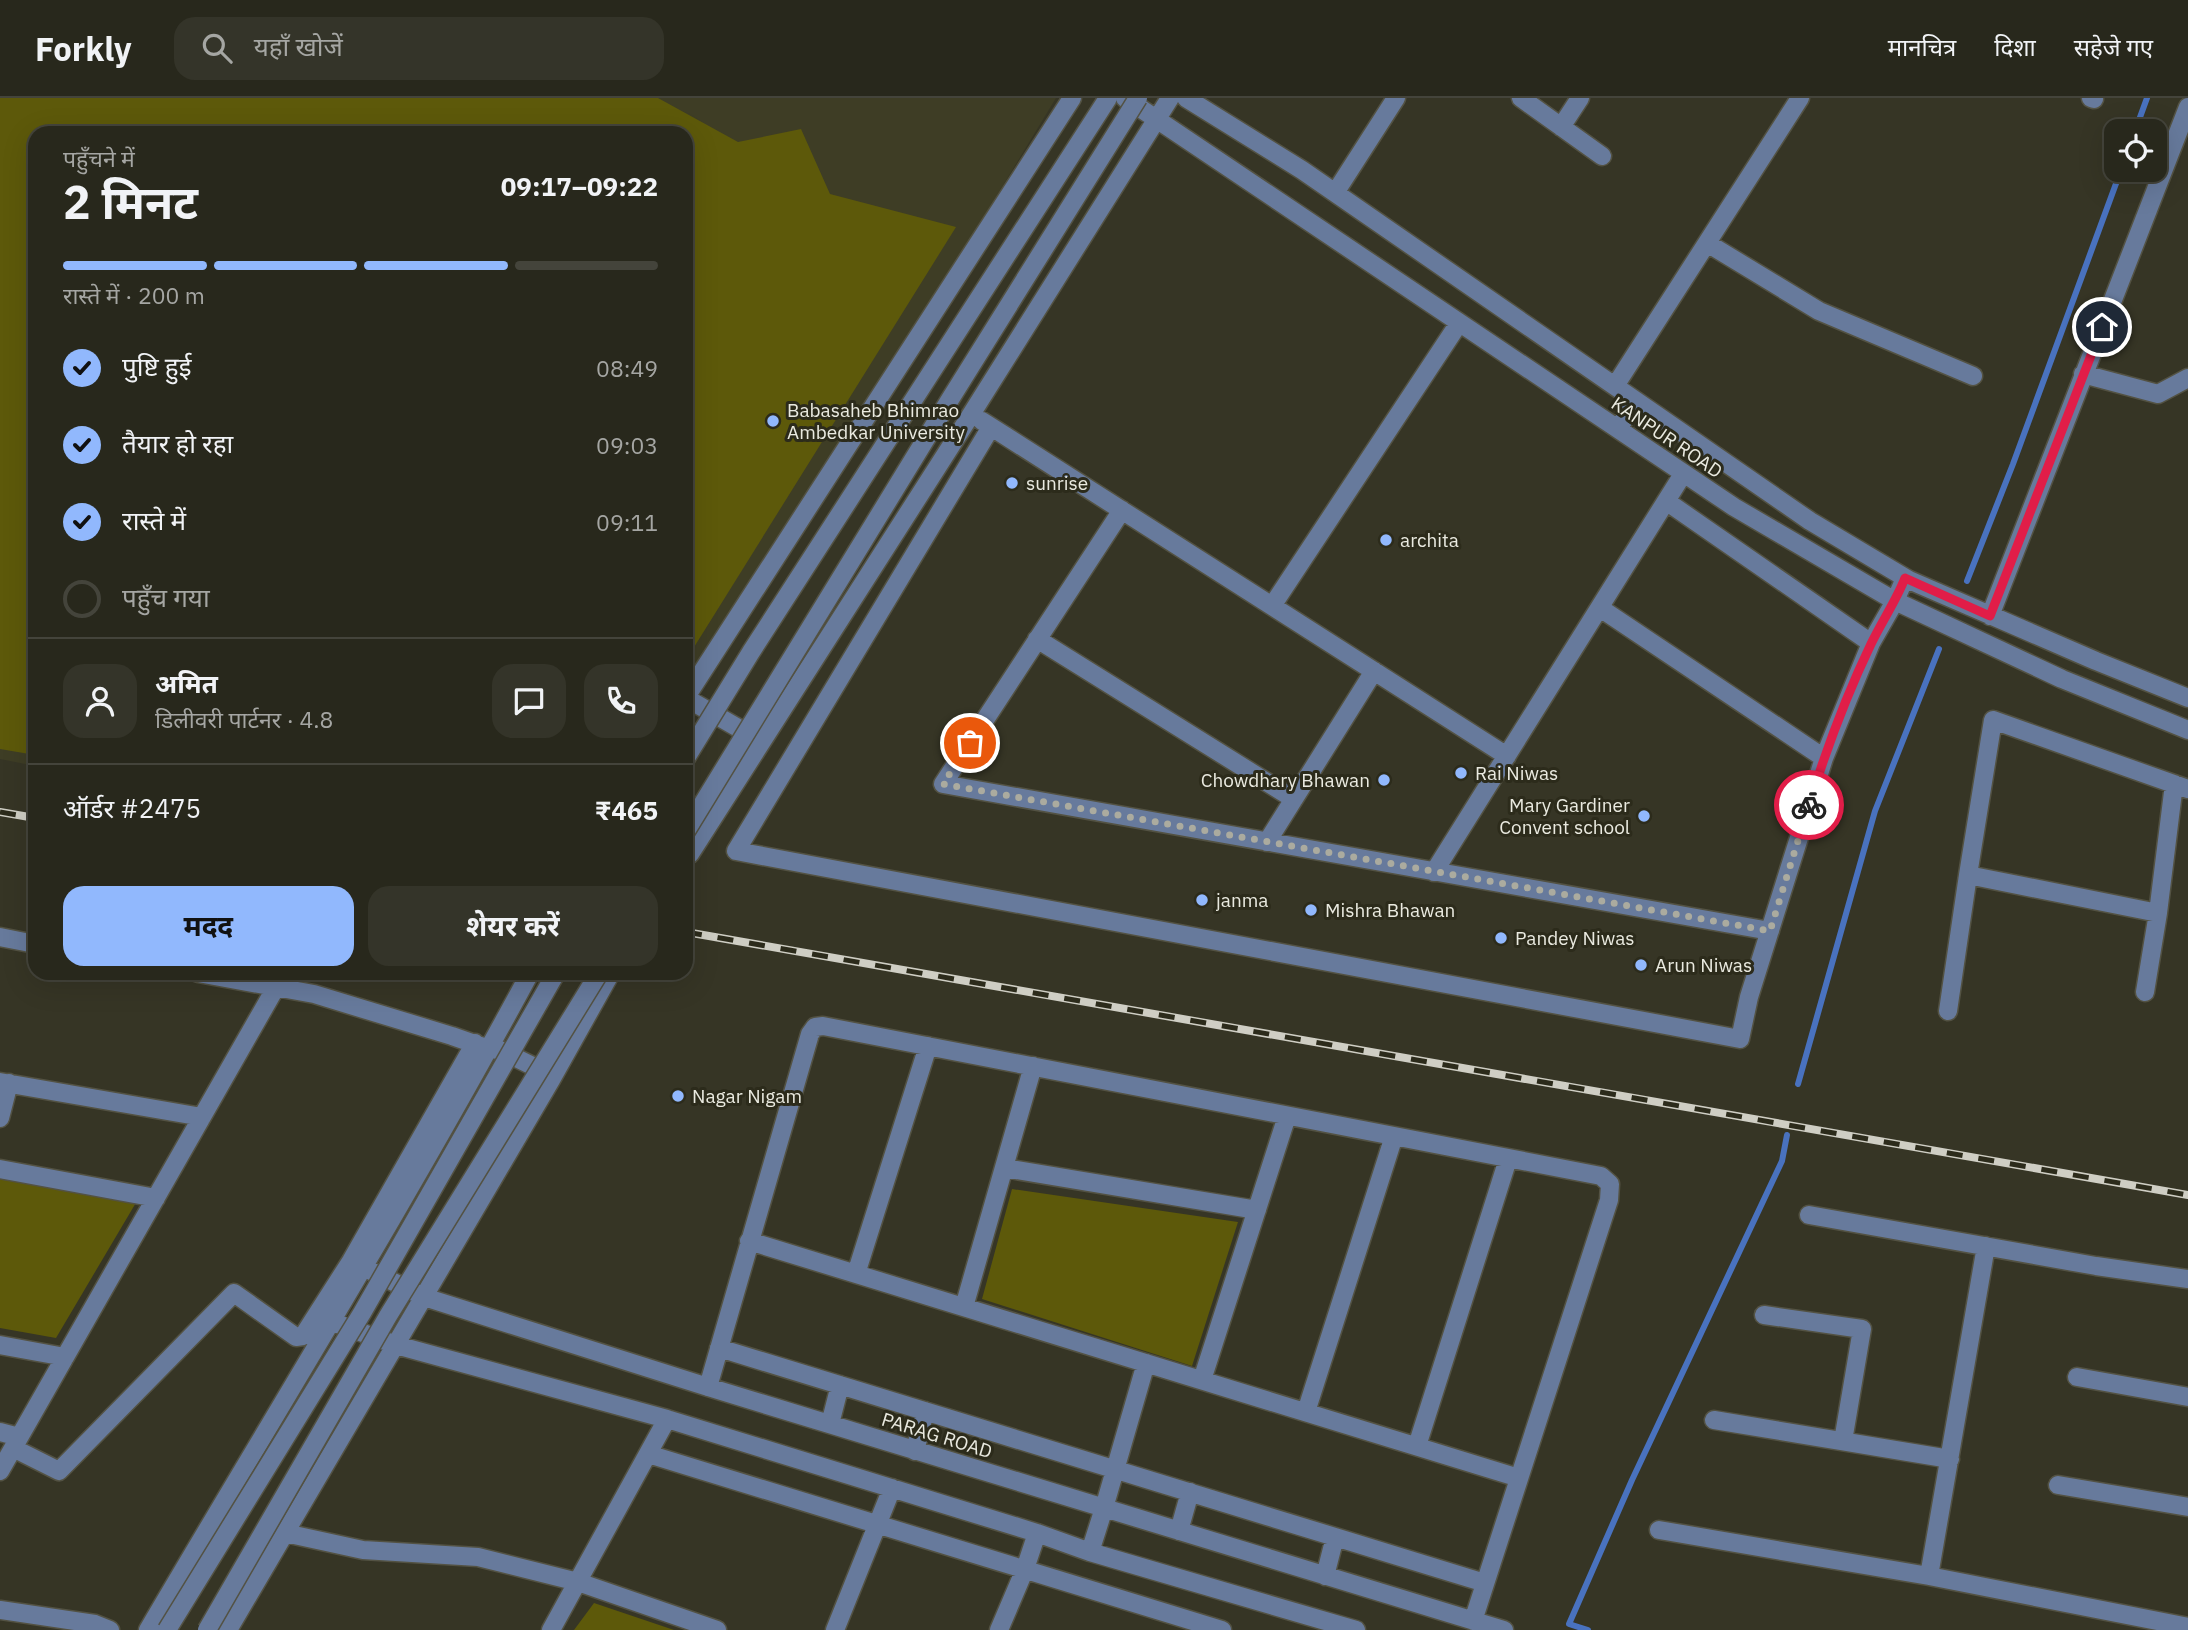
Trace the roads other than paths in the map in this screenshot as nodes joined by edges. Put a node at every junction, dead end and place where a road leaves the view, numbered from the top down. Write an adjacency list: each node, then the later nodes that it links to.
1 (1072, 98): 37 (street)
2 (1108, 98): 42 (street, bridge)
3 (1125, 98): 12 (street, KANPUR ROAD)
4 (1138, 98): 47 (street, bridge)
5 (1170, 98): 12 (street)
6 (1186, 98): 15 (street)
7 (1396, 98): 15 (street)
8 (1521, 98): 13 (street)
9 (1580, 98): 13 (street)
10 (1800, 98): 16 (street)
11 (2188, 107): 18 (street)
12 (1156, 119): 17 (street, KANPUR ROAD); 23 (street)
13 (1561, 127): 14 (street)
14 (1602, 156)
15 (1335, 193): 21 (street)
16 (1707, 243): 19 (street); 21 (street)
17 (1459, 323): 25 (street, KANPUR ROAD); 31 (street)
18 (2083, 374): 20 (street); 33 (street)
19 (1973, 376)
20 (2188, 377)
21 (1615, 386): 22 (street)
22 (1636, 401): 25 (street); 29 (street)
23 (972, 413): 24 (street); 41 (street)
24 (991, 427): 28 (street); 53 (street)
25 (1618, 429): 26 (street, KANPUR ROAD)
26 (1684, 474): 27 (street); 30 (street, KANPUR ROAD)
27 (1666, 501): 32 (street); 35 (street)
28 (1122, 510): 31 (street); 34 (street)
29 (1905, 578): 30 (street); 33 (street)
30 (1895, 601): 35 (street); 40 (street, KANPUR ROAD)
31 (1272, 606): 36 (street)
32 (1600, 608): 43 (street); 44 (street)
33 (1990, 616): 38 (street)
34 (1037, 639): 46 (street); 48 (street)
35 (1871, 643): 44 (street)
36 (1374, 671): 43 (street); 46 (street)
37 (693, 687)
38 (2188, 698)
39 (693, 702): 41 (street)
40 (2188, 730)
41 (762, 742): 49 (street)
42 (693, 747)
43 (1507, 756): 50 (street)
44 (1824, 758): 53 (street)
45 (2181, 786): 51 (street); 52 (street)
46 (1294, 799): 48 (street)
47 (693, 820)
48 (1267, 842): 50 (street)
49 (693, 849)
50 (1434, 872): 53 (street)
51 (1968, 875): 52 (street); 63 (street)
52 (2158, 914): 62 (street)
53 (1770, 931)
54 (0, 937): 55 (street)
55 (28, 943)
56 (237, 980): 61 (street)
57 (525, 980): 65 (street)
58 (552, 980): 132 (street, bridge)
59 (600, 980): 133 (street, bridge)
60 (601, 980): 67 (street)
61 (276, 987): 65 (street); 70 (street)
62 (2145, 992)
63 (1948, 1011)
64 (928, 1045): 66 (street); 79 (street); 82 (street)
65 (482, 1046): 67 (street); 81 (street); 104 (street)
66 (1033, 1066): 69 (street); 74 (street)
67 (551, 1080): 84 (street)
68 (5, 1082): 70 (street); 71 (street)
69 (1287, 1115): 72 (street); 77 (street)
70 (202, 1117): 76 (street)
71 (0, 1118)
72 (1394, 1136): 73 (street); 97 (street)
73 (1508, 1158): 106 (street); 111 (street)
74 (1004, 1168): 77 (street); 85 (street)
75 (0, 1169): 76 (street)
76 (156, 1198): 90 (street)
77 (1257, 1210): 94 (street)
78 (1809, 1215): 80 (street)
79 (749, 1241): 82 (street); 92 (street)
80 (1986, 1246): 83 (street); 108 (street)
81 (363, 1267): 84 (street, PARAG ROAD); 87 (street)
82 (856, 1274): 85 (street)
83 (2188, 1279)
84 (424, 1297): 89 (street); 92 (street, PARAG ROAD)
85 (964, 1307): 91 (street)
86 (1764, 1315): 103 (street)
87 (330, 1321): 89 (street); 131 (street)
88 (0, 1345): 90 (street)
89 (396, 1345): 99 (street); 120 (street)
90 (65, 1357): 104 (street)
91 (1146, 1363): 94 (street); 110 (street)
92 (713, 1369): 95 (street); 100 (street, PARAG ROAD)
93 (2077, 1377): 96 (street)
94 (1202, 1380): 97 (street)
95 (839, 1390): 98 (street); 100 (street)
96 (2188, 1397)
97 (1306, 1412): 106 (street)
98 (924, 1416): 105 (street); 110 (street)
99 (667, 1419): 107 (street); 113 (street)
100 (831, 1420): 105 (street, PARAG ROAD)
101 (1714, 1420): 103 (street)
102 (0, 1432): 104 (street)
103 (1843, 1441): 108 (street)
104 (16, 1443): 109 (street)
105 (916, 1446): 115 (street, PARAG ROAD)
106 (1417, 1446): 111 (street)
107 (648, 1454): 117 (street); 126 (street)
108 (1950, 1459): 125 (street)
109 (0, 1471)
110 (1114, 1475): 114 (street); 115 (street)
111 (1520, 1478): 127 (street)
112 (2058, 1485): 116 (street)
113 (892, 1488): 117 (street); 121 (street)
114 (1188, 1499): 118 (street); 123 (street)
115 (1106, 1505): 118 (street, PARAG ROAD); 122 (street)
116 (2188, 1507)
117 (879, 1525): 124 (street); 137 (street)
118 (1180, 1528): 123 (street, PARAG ROAD)
119 (1659, 1530): 125 (street)
120 (285, 1533): 126 (street); 134 (street)
121 (1037, 1533): 122 (street); 124 (street)
122 (1090, 1552): 140 (street)
123 (1330, 1558): 127 (street, PARAG ROAD); 127 (street)
124 (1025, 1569): 138 (street); 139 (street)
125 (1929, 1576): 129 (street)
126 (578, 1582): 135 (street); 136 (street)
127 (1479, 1603): 141 (street, PARAG ROAD)
128 (0, 1610): 130 (street)
129 (2188, 1627)
130 (110, 1630)
131 (148, 1630)
132 (167, 1630)
133 (207, 1630)
134 (228, 1630)
135 (551, 1630)
136 (717, 1630)
137 (835, 1630)
138 (999, 1630)
139 (1222, 1630)
140 (1356, 1630)
141 (1504, 1630)

